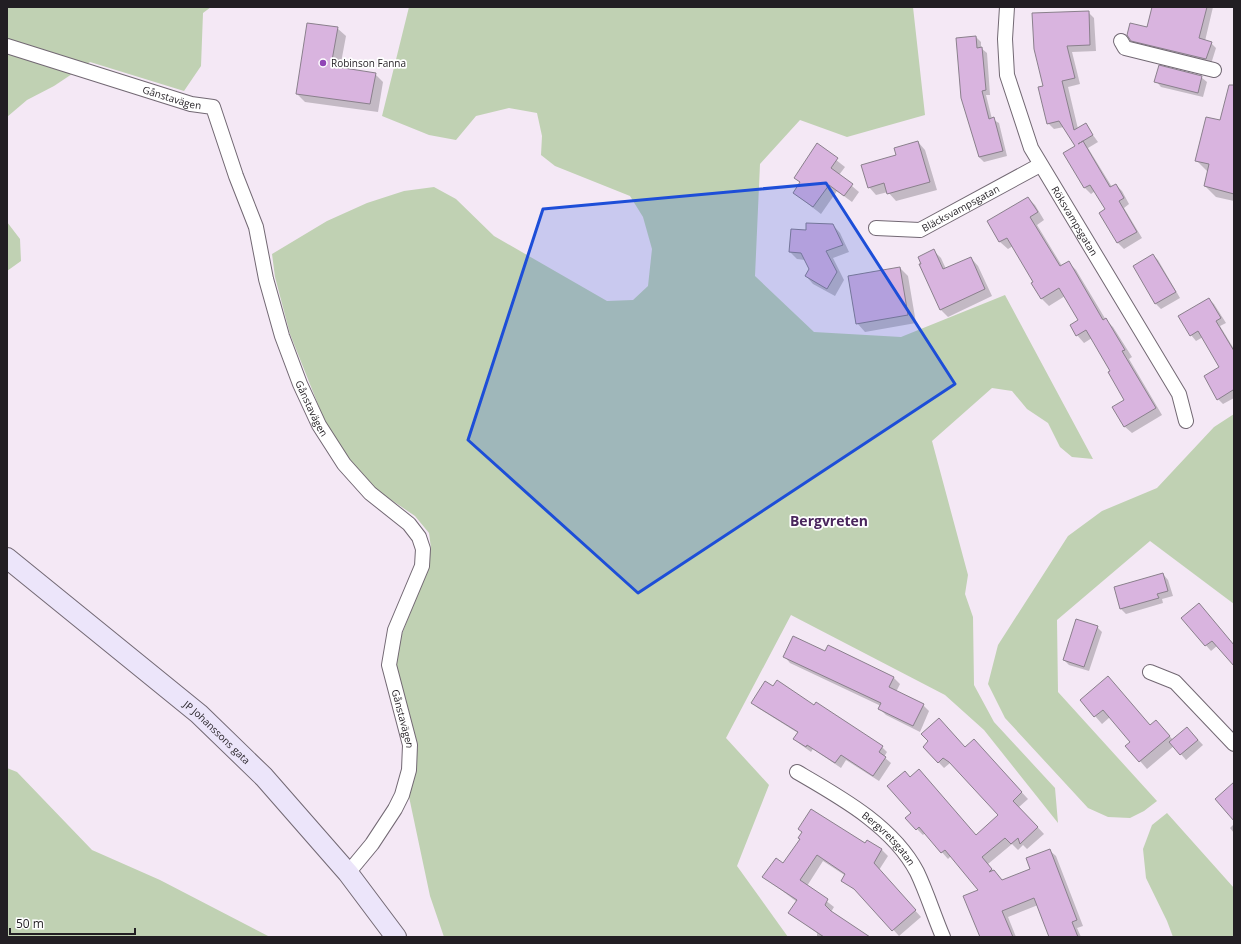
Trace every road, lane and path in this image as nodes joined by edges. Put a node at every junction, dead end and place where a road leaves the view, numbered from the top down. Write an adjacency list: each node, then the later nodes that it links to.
1 (1007, 7): 5 (street, Röksvampsgatan)
2 (1121, 41): 4 (street)
3 (7, 46): 12 (street, Gånstavägen)
4 (1214, 70)
5 (1040, 165): 6 (street, Bläcksvampsgatan); 7 (street, Röksvampsgatan)
6 (876, 228)
7 (1186, 421)
8 (7, 558): 12 (street, JP Johanssons gata)
9 (1150, 672): 10 (street)
10 (1234, 744)
11 (797, 772): 14 (street, Bergvretsgatan)
12 (348, 873): 13 (street, JP Johanssons gata)
13 (396, 937)
14 (943, 937)

